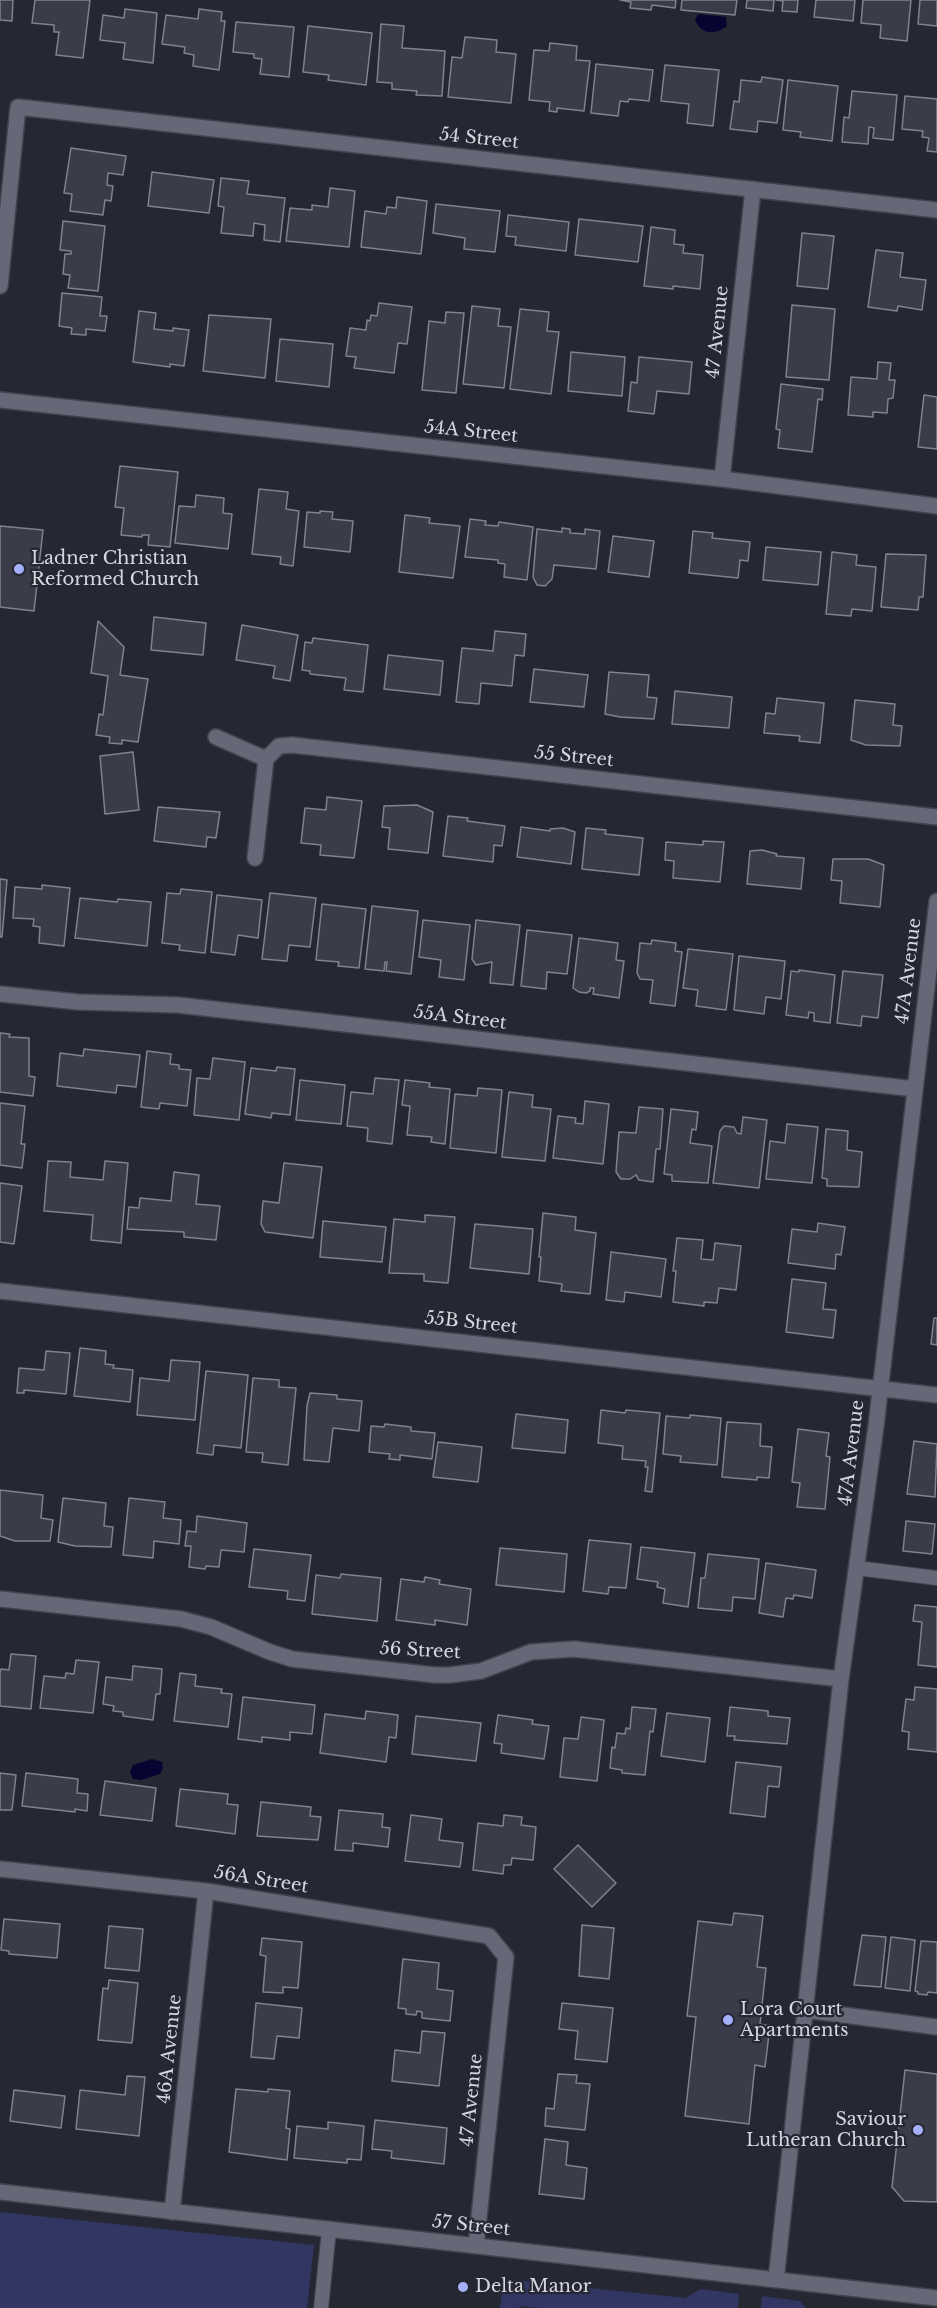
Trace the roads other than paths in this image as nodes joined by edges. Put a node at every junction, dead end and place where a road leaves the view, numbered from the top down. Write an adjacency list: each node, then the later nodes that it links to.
1 (753, 189): 2 (street, 54 Street); 3 (street, 54 Street); 5 (street, 47 Avenue)
2 (937, 210)
3 (0, 286)
4 (0, 400): 5 (street, 54A Street)
5 (722, 479): 6 (street, 54A Street)
6 (937, 506)
7 (216, 737): 8 (street)
8 (266, 759): 9 (street, 55 Street); 10 (street)
9 (937, 817)
10 (255, 858)
11 (937, 900): 12 (street, 47A Avenue)
12 (935, 930): 14 (street, 47A Avenue)
13 (0, 994): 14 (street, 55A Street)
14 (915, 1089): 16 (street, 47A Avenue)
15 (0, 1291): 16 (street, 55B Street)
16 (880, 1388): 17 (street, 55B Street); 18 (street, 47A Avenue)
17 (937, 1395)
18 (857, 1568): 19 (lane); 21 (street, 47A Avenue)
19 (937, 1578)
20 (0, 1599): 21 (street, 56 Street)
21 (842, 1679): 25 (street, 47A Avenue)
22 (0, 1869): 23 (street, 56A Street)
23 (206, 1891): 24 (street, 56A Street); 28 (street, 46A Avenue)
24 (506, 1957): 30 (street, 47 Avenue)
25 (805, 2010): 26 (street); 31 (street, 47A Avenue)
26 (937, 2027)
27 (0, 2192): 28 (street, 57 Street)
28 (172, 2212): 29 (street, 57 Street)
29 (329, 2230): 30 (street, 57 Street); 33 (lane)
30 (476, 2246): 31 (street, 57 Street)
31 (776, 2280): 32 (street, 57 Street)
32 (937, 2298)
33 (321, 2308)

